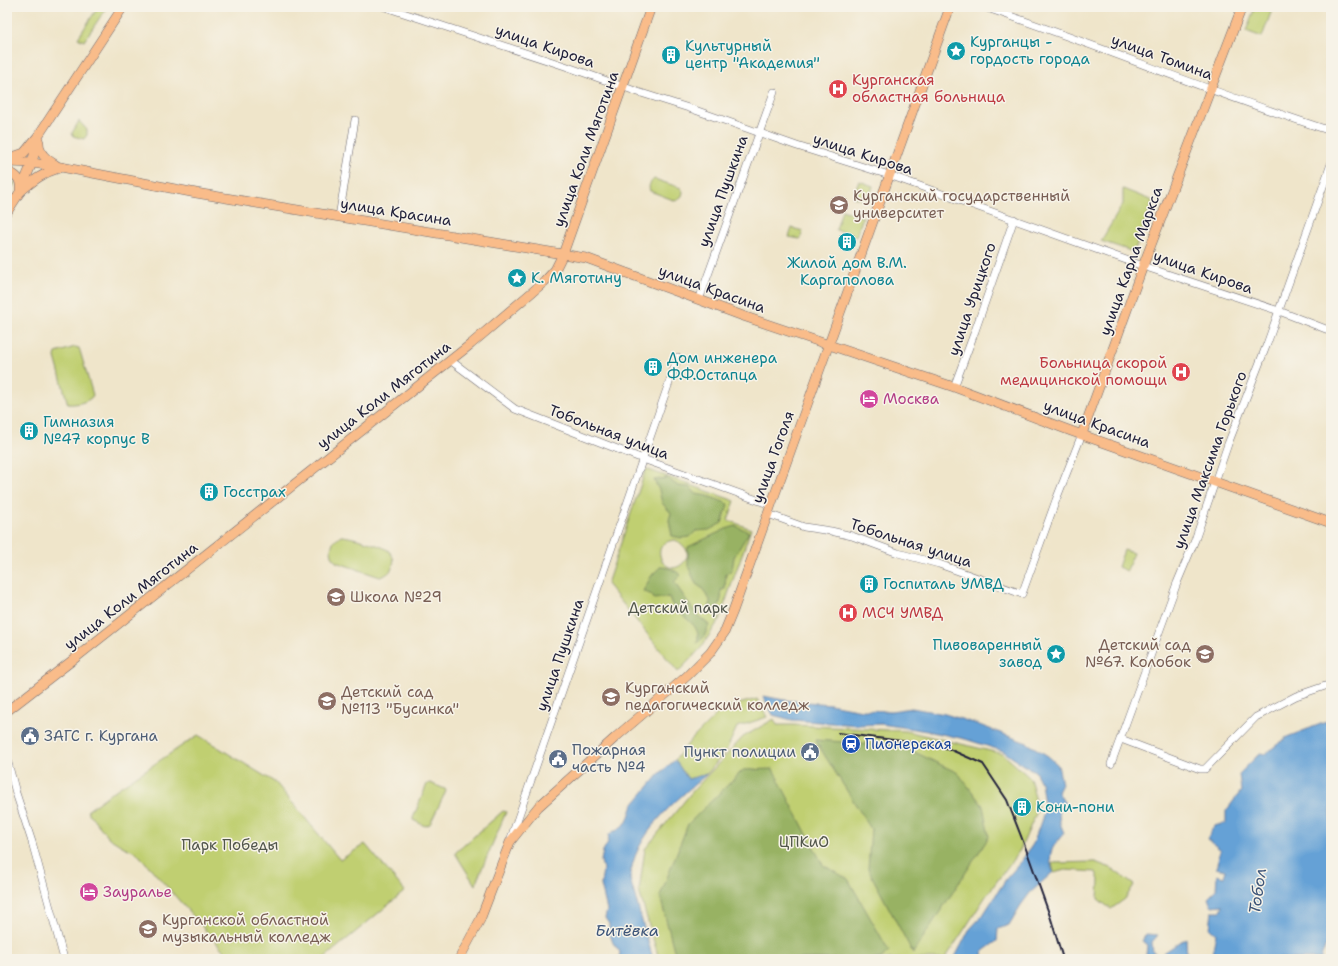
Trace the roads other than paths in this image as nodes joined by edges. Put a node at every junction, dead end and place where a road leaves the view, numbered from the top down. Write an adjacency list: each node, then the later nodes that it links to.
1 (123, 7): 13 (main road)
2 (385, 7): 7 (street, улица Кирова)
3 (651, 7): 7 (main road, улица Коли Мяготина)
4 (950, 7): 19 (main road, улица Гоголя)
5 (984, 7): 8 (street, улица Томина)
6 (1242, 7): 8 (main road, улица Карла Маркса)
7 (623, 87): 12 (street, улица Кирова); 24 (main road, улица Коли Мяготина)
8 (1211, 90): 11 (street, улица Томина); 25 (main road, улица Карла Маркса)
9 (774, 92): 12 (street, улица Пушкина)
10 (355, 120): 22 (street)
11 (1331, 131)
12 (759, 133): 19 (street, улица Кирова); 26 (street, улица Пушкина)
13 (38, 136): 14 (main road); 15 (main road); 17 (main road)
14 (7, 160): 15 (main road)
15 (32, 162): 17 (main road, улица Красина); 20 (main road)
16 (1331, 164): 27 (street, улица Максима Горького)
17 (60, 167): 20 (main road); 22 (main road, улица Красина)
18 (7, 171): 20 (main road)
19 (889, 175): 23 (street, улица Кирова); 29 (main road, улица Гоголя)
20 (20, 192): 21 (main road)
21 (7, 212)
22 (339, 217): 24 (main road, улица Красина)
23 (1014, 219): 25 (street, улица Кирова); 32 (street, улица Урицкого)
24 (563, 254): 26 (main road, улица Красина); 31 (main road, улица Коли Мяготина)
25 (1143, 266): 27 (street, улица Кирова); 33 (main road, улица Карла Маркса)
26 (699, 300): 29 (main road, улица Красина)
27 (1279, 311): 28 (street, улица Кирова); 35 (street, улица Максима Горького)
28 (1331, 331)
29 (829, 344): 32 (main road, улица Красина); 36 (main road, улица Гоголя)
30 (678, 357): 34 (street, улица Пушкина)
31 (450, 360): 34 (street, Тобольная улица); 40 (main road, улица Коли Мяготина)
32 (954, 387): 33 (main road, улица Красина)
33 (1082, 434): 35 (main road, улица Красина); 38 (street, улица Карла Маркса)
34 (643, 459): 36 (street, Тобольная улица); 44 (street, улица Пушкина)
35 (1214, 482): 37 (main road, улица Красина); 41 (street, улица Максима Горького)
36 (769, 510): 38 (street, Тобольная улица); 44 (main road, улица Гоголя)
37 (1331, 523)
38 (1022, 594)
39 (1331, 684): 41 (street)
40 (7, 710)
41 (1121, 739): 43 (street, улица Максима Горького)
42 (7, 759): 45 (street)
43 (1111, 764)
44 (510, 842): 46 (main road, улица Пушкина)
45 (64, 959)
46 (459, 959)

